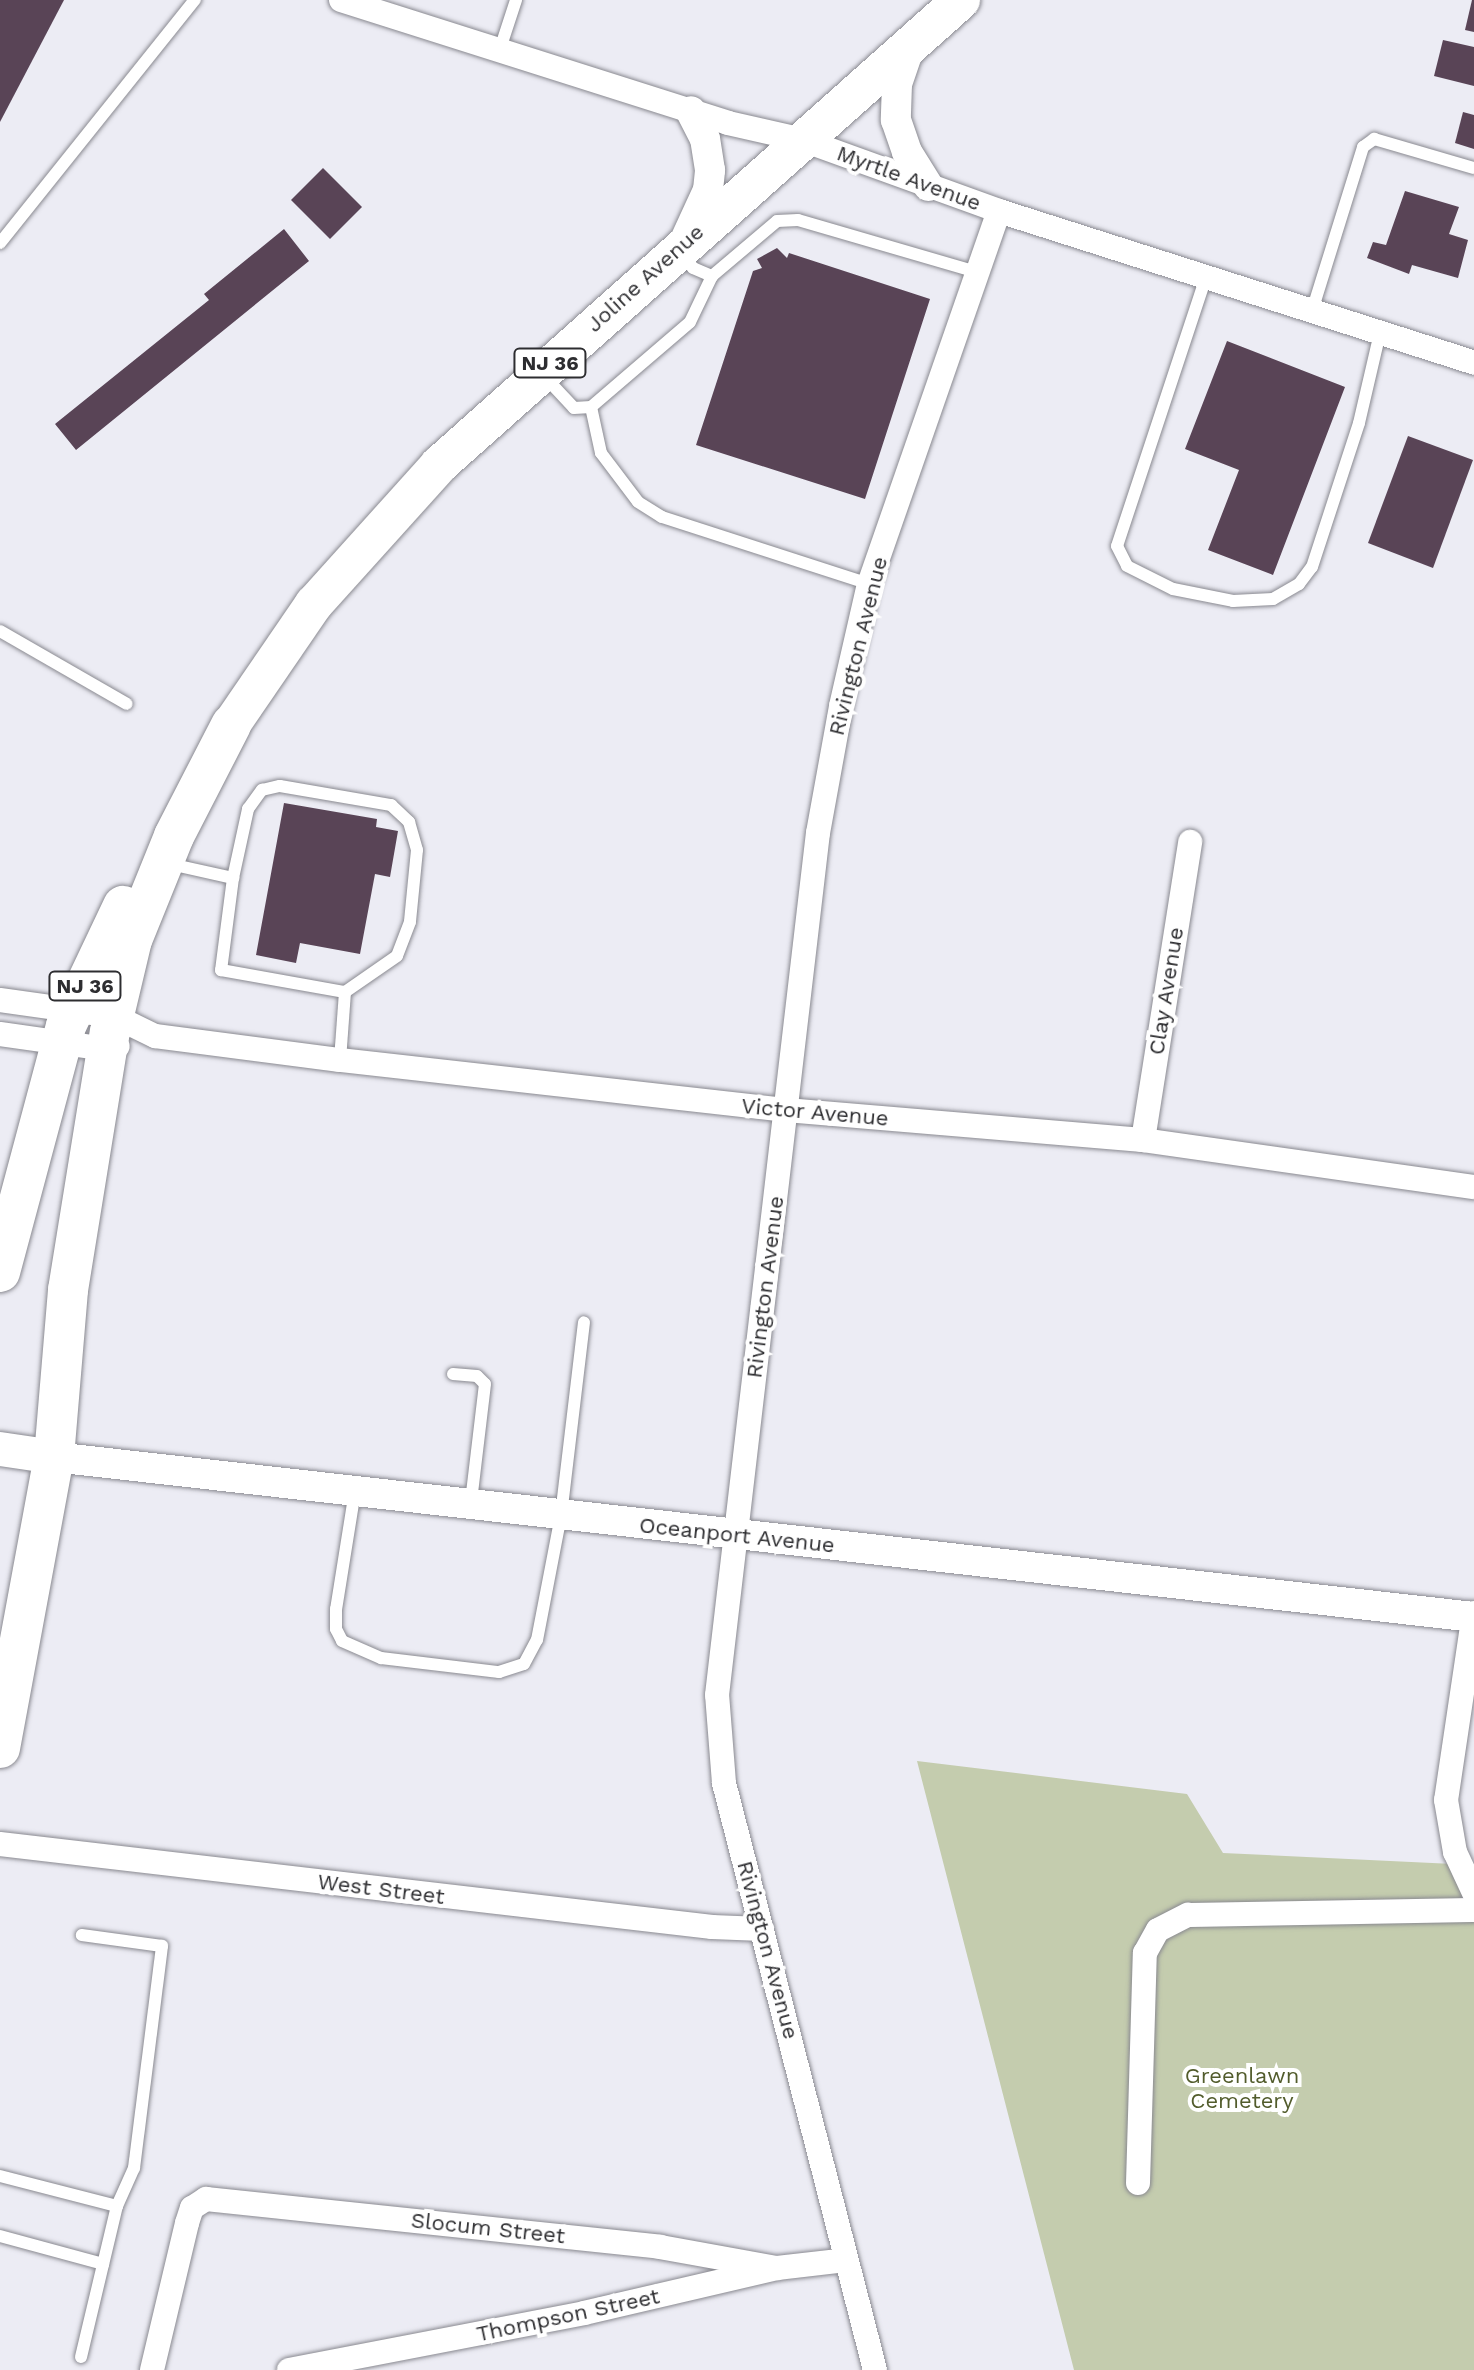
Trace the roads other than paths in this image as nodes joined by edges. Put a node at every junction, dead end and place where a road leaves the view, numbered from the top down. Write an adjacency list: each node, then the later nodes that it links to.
1 (195, 0): 12 (lane)
2 (341, 0): 6 (street, Myrtle Avenue)
3 (516, 0): 6 (lane)
4 (961, 0): 5 (main road, Joline Avenue / NJ 36)
5 (912, 42): 8 (main road, Joline Avenue / NJ 36); 10 (street)
6 (500, 49): 7 (street, Myrtle Avenue)
7 (691, 111): 8 (street, Myrtle Avenue); 13 (street)
8 (803, 140): 10 (street, Myrtle Avenue); 13 (main road, Joline Avenue / NJ 36)
9 (1474, 168): 17 (lane)
10 (928, 186): 11 (street, Myrtle Avenue)
11 (999, 211): 14 (street, Rivington Avenue); 16 (street, Myrtle Avenue)
12 (0, 243)
13 (680, 246): 15 (lane); 20 (main road, Joline Avenue / NJ 36)
14 (977, 272): 15 (lane); 22 (street, Rivington Avenue)
15 (712, 276): 21 (lane)
16 (1206, 277): 17 (street, Myrtle Avenue); 18 (lane)
17 (1312, 311): 18 (street, Myrtle Avenue)
18 (1380, 333): 19 (street, Myrtle Avenue)
19 (1474, 363)
20 (540, 371): 21 (lane); 25 (main road, Joline Avenue / NJ 36)
21 (591, 407): 22 (lane)
22 (869, 584): 35 (street, Rivington Avenue)
23 (0, 631): 24 (lane)
24 (127, 704)
25 (231, 725): 27 (highway, NJ 36); 31 (highway, NJ 36)
26 (1190, 842): 36 (street, Clay Avenue)
27 (163, 862): 28 (lane); 32 (highway, NJ 36)
28 (233, 878): 29 (lane); 29 (lane)
29 (345, 992): 34 (lane)
30 (0, 1000): 31 (street, Victor Avenue)
31 (68, 1026): 32 (street, Victor Avenue); 32 (street, Victor Avenue); 33 (street, Victor Avenue); 38 (highway, NJ 36)
32 (111, 1033): 34 (street, Victor Avenue); 42 (highway, NJ 36)
33 (0, 1034)
34 (340, 1060): 35 (street, Victor Avenue)
35 (786, 1110): 36 (street, Victor Avenue); 46 (street, Rivington Avenue)
36 (1143, 1140): 37 (street, Victor Avenue)
37 (1474, 1187)
38 (0, 1272)
39 (584, 1322): 45 (lane)
40 (453, 1374): 44 (lane)
41 (0, 1449): 42 (main road, Oceanport Avenue)
42 (54, 1457): 43 (street, Oceanport Avenue); 48 (highway, NJ 36)
43 (355, 1491): 44 (street, Oceanport Avenue); 45 (lane)
44 (471, 1505): 45 (street, Oceanport Avenue)
45 (561, 1515): 46 (street, Oceanport Avenue)
46 (736, 1535): 47 (street, Oceanport Avenue); 52 (street, Rivington Avenue)
47 (1474, 1616): 50 (street)
48 (0, 1748)
49 (0, 1844): 52 (street, West Street)
50 (1474, 1893)
51 (1474, 1910): 55 (street)
52 (762, 1929): 58 (street, Rivington Avenue)
53 (82, 1935): 56 (lane)
54 (0, 2176): 56 (lane)
55 (1138, 2183)
56 (117, 2206): 59 (lane)
57 (0, 2236): 59 (lane)
58 (846, 2260): 60 (street, Thompson Street); 64 (street, Rivington Avenue)
59 (103, 2264): 61 (lane)
60 (777, 2268): 62 (street, Slocum Street); 63 (street, Thompson Street)
61 (81, 2357)
62 (152, 2370)
63 (289, 2370)
64 (875, 2370)

